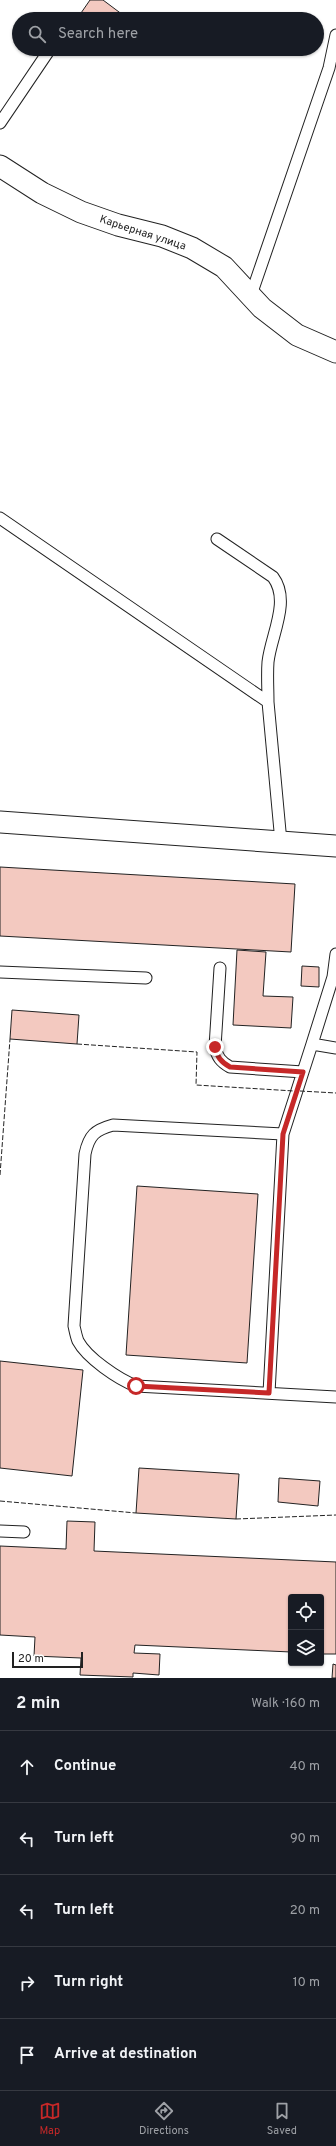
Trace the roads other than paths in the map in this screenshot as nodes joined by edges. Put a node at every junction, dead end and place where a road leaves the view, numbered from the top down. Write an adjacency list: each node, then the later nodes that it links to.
1 (336, 35): 5 (lane)
2 (45, 56): 3 (lane)
3 (0, 123)
4 (0, 166): 5 (street, Карьерная улица)
5 (250, 298): 6 (street, Карьерная улица)
6 (336, 352)
7 (0, 518): 9 (lane)
8 (217, 539): 9 (lane)
9 (268, 702): 11 (lane)
10 (0, 822): 11 (street)
11 (281, 842): 12 (street)
12 (336, 846)
13 (336, 954): 17 (lane)
14 (220, 968): 19 (lane)
15 (0, 972): 16 (lane)
16 (146, 978)
17 (312, 1044): 18 (lane); 19 (lane)
18 (336, 1048)
19 (303, 1072): 20 (lane)
20 (283, 1134): 21 (lane); 21 (lane)
21 (269, 1393): 22 (lane)
22 (336, 1396)
23 (0, 1531): 24 (lane)
24 (24, 1532)

